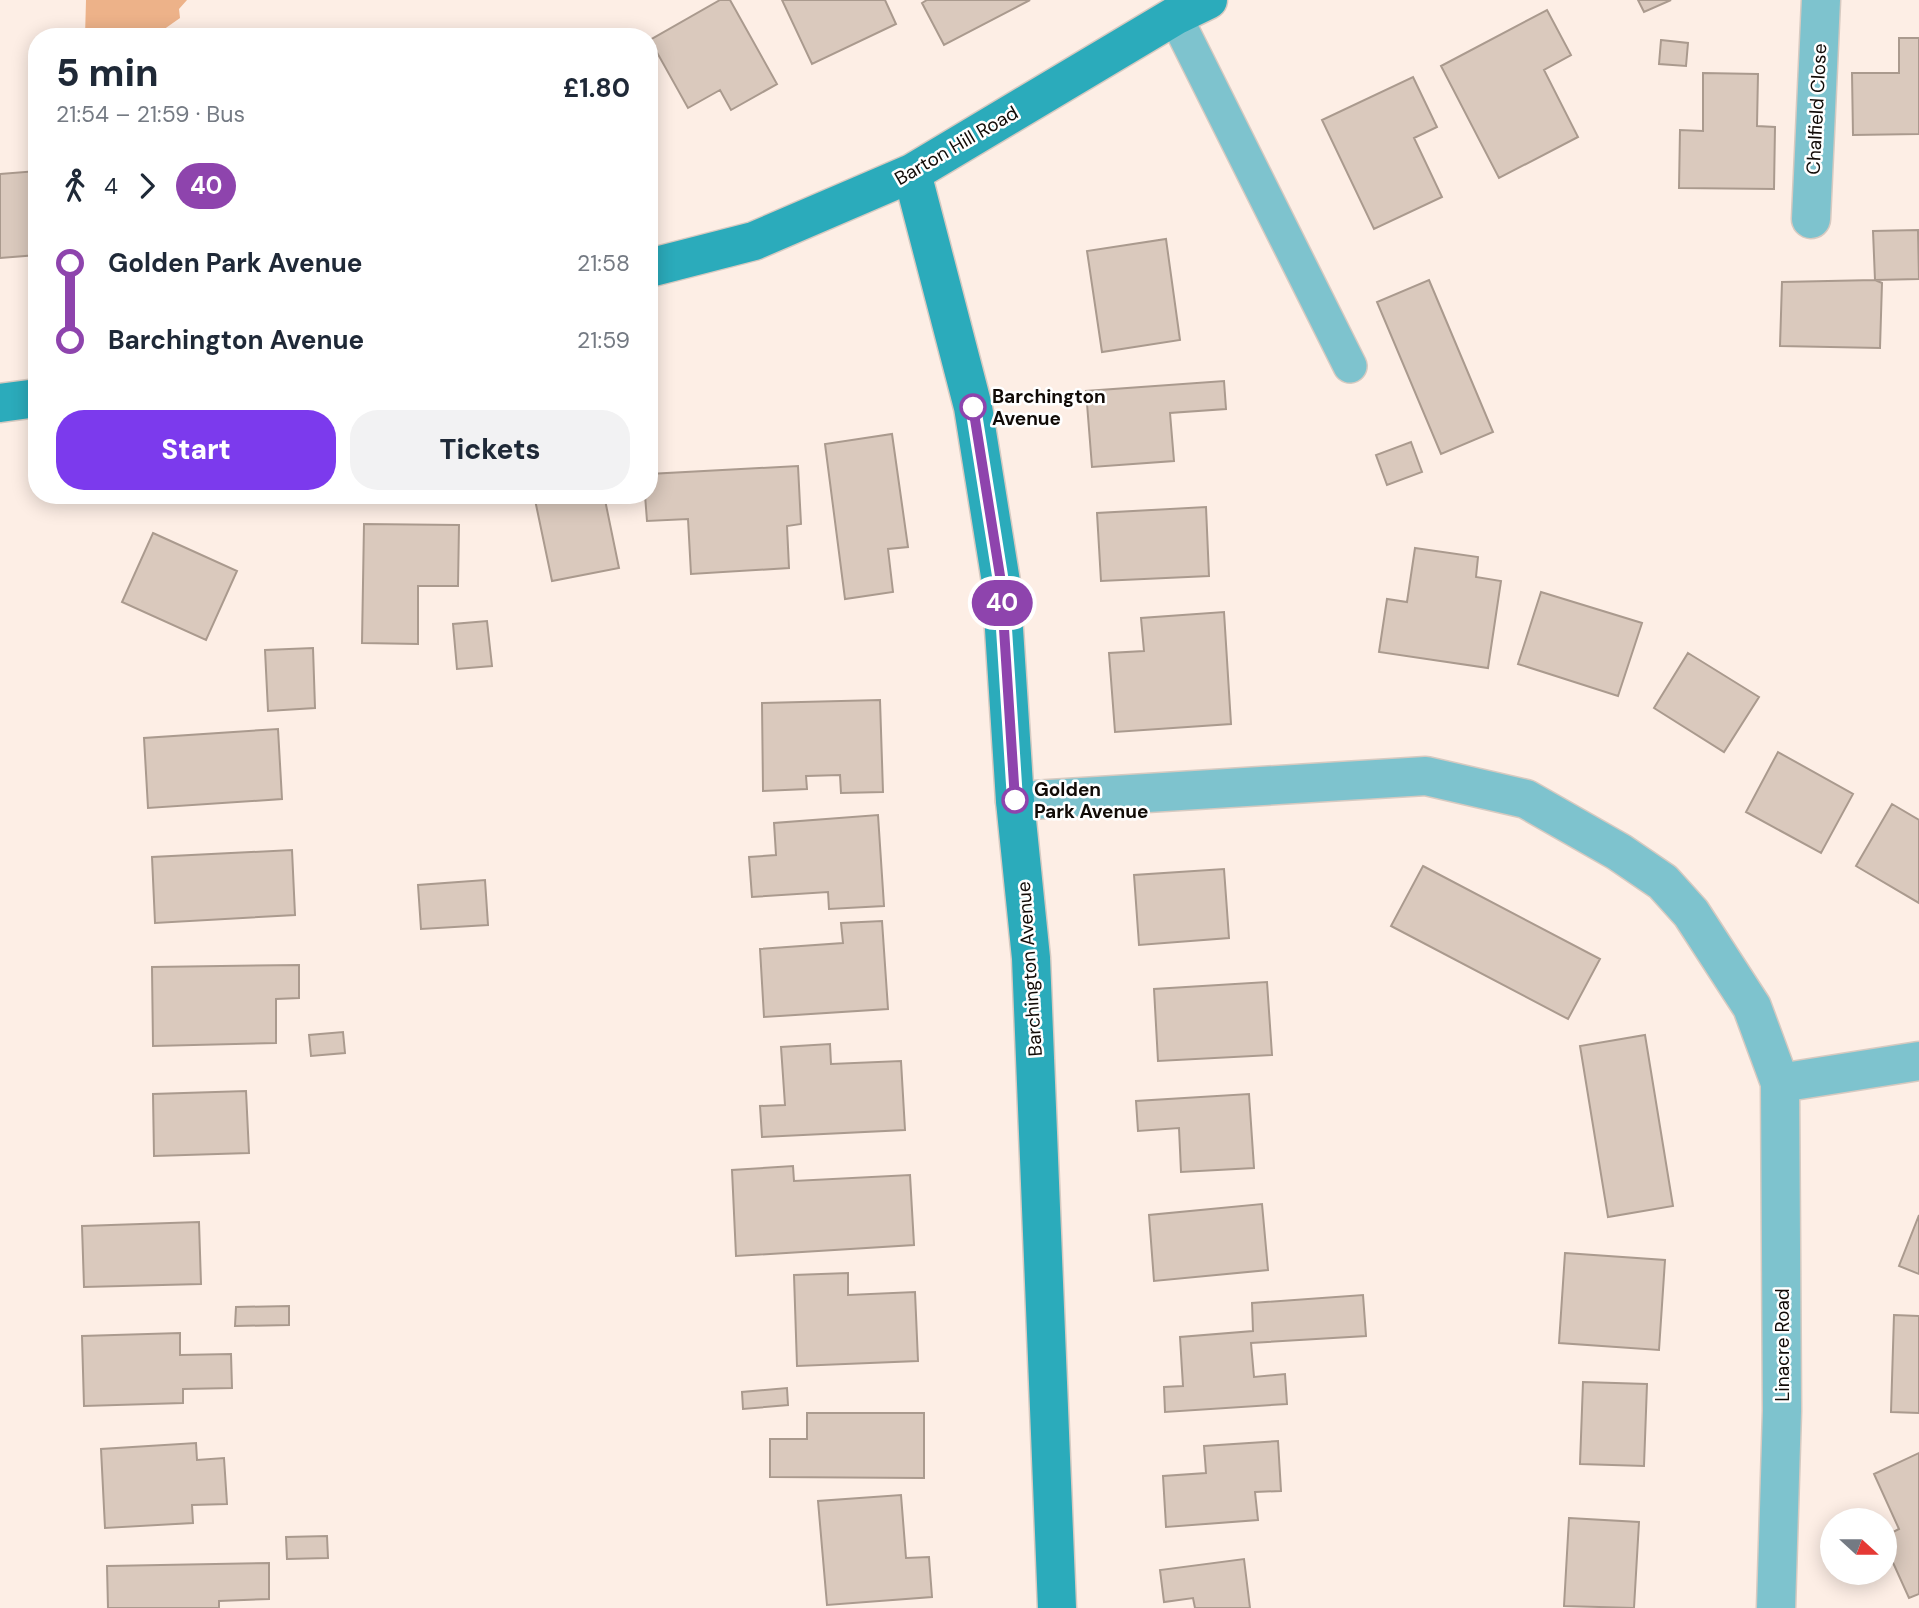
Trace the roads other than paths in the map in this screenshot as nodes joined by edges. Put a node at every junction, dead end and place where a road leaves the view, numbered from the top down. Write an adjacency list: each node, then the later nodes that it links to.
1 (1821, 0): 4 (street, Chalfield Close)
2 (1192, 8): 3 (street, Barton Hill Road); 6 (lane)
3 (912, 173): 5 (street, Barton Hill Road); 9 (street, Barchington Avenue)
4 (1811, 219)
5 (658, 266)
6 (1350, 366)
7 (28, 399): 8 (street)
8 (0, 403)
9 (1015, 801): 11 (street); 12 (street, Barchington Avenue)
10 (1919, 1061): 11 (street)
11 (1780, 1083): 13 (street, Linacre Road)
12 (1057, 1608)
13 (1776, 1608)

